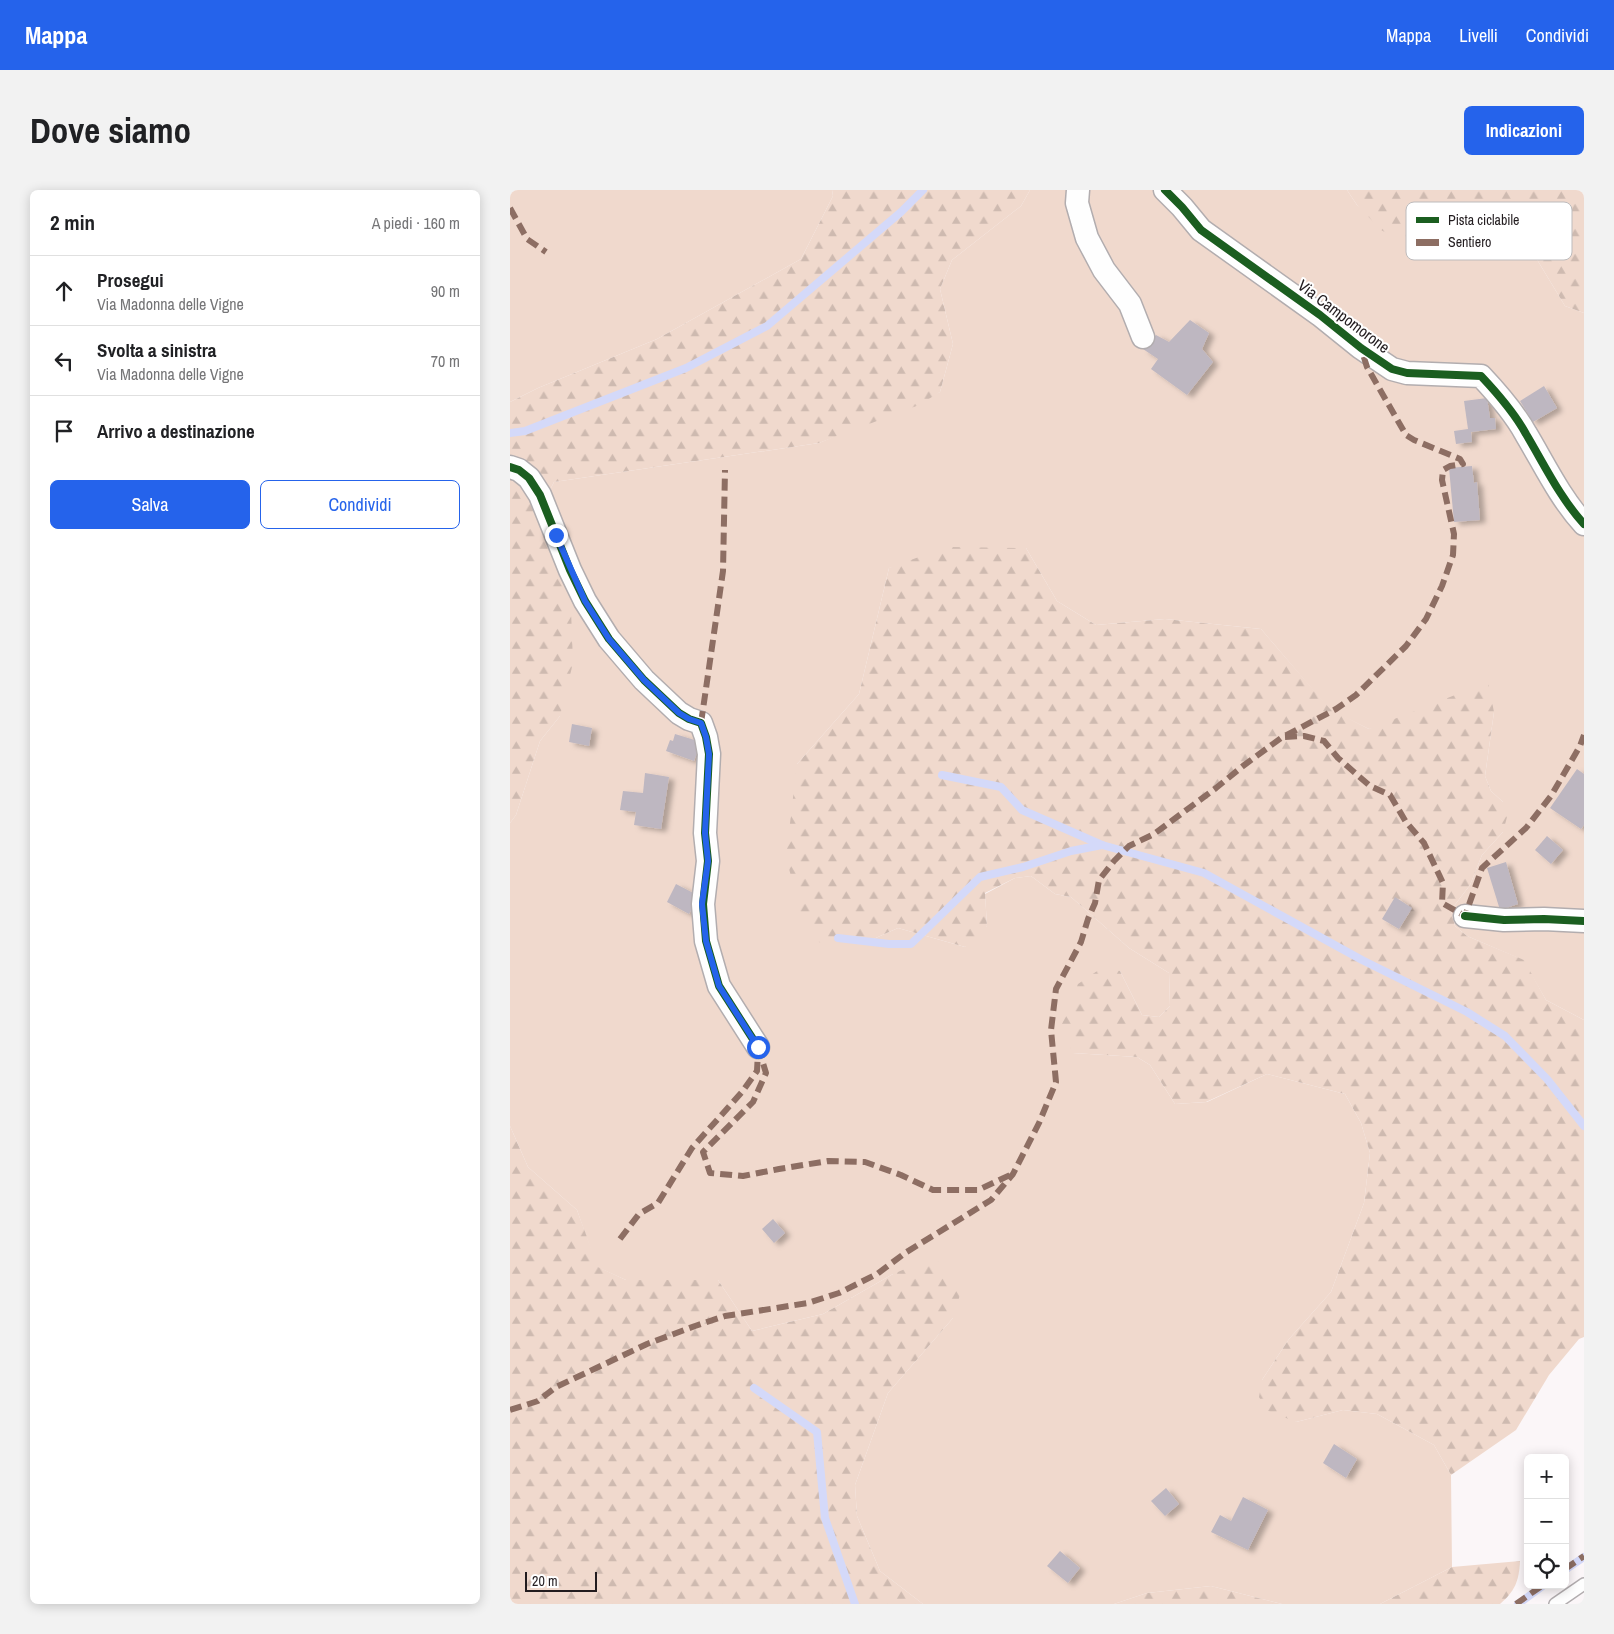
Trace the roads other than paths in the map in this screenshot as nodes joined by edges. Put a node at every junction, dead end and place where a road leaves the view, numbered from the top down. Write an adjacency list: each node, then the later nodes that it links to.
1 (1078, 190): 3 (street)
2 (1164, 190): 5 (street, Via Campomorone)
3 (1143, 337)
4 (510, 467): 8 (street)
5 (1584, 524)
6 (1465, 916): 7 (street)
7 (1584, 921)
8 (758, 1047)
9 (1584, 1584): 10 (lane)
10 (1555, 1604)

